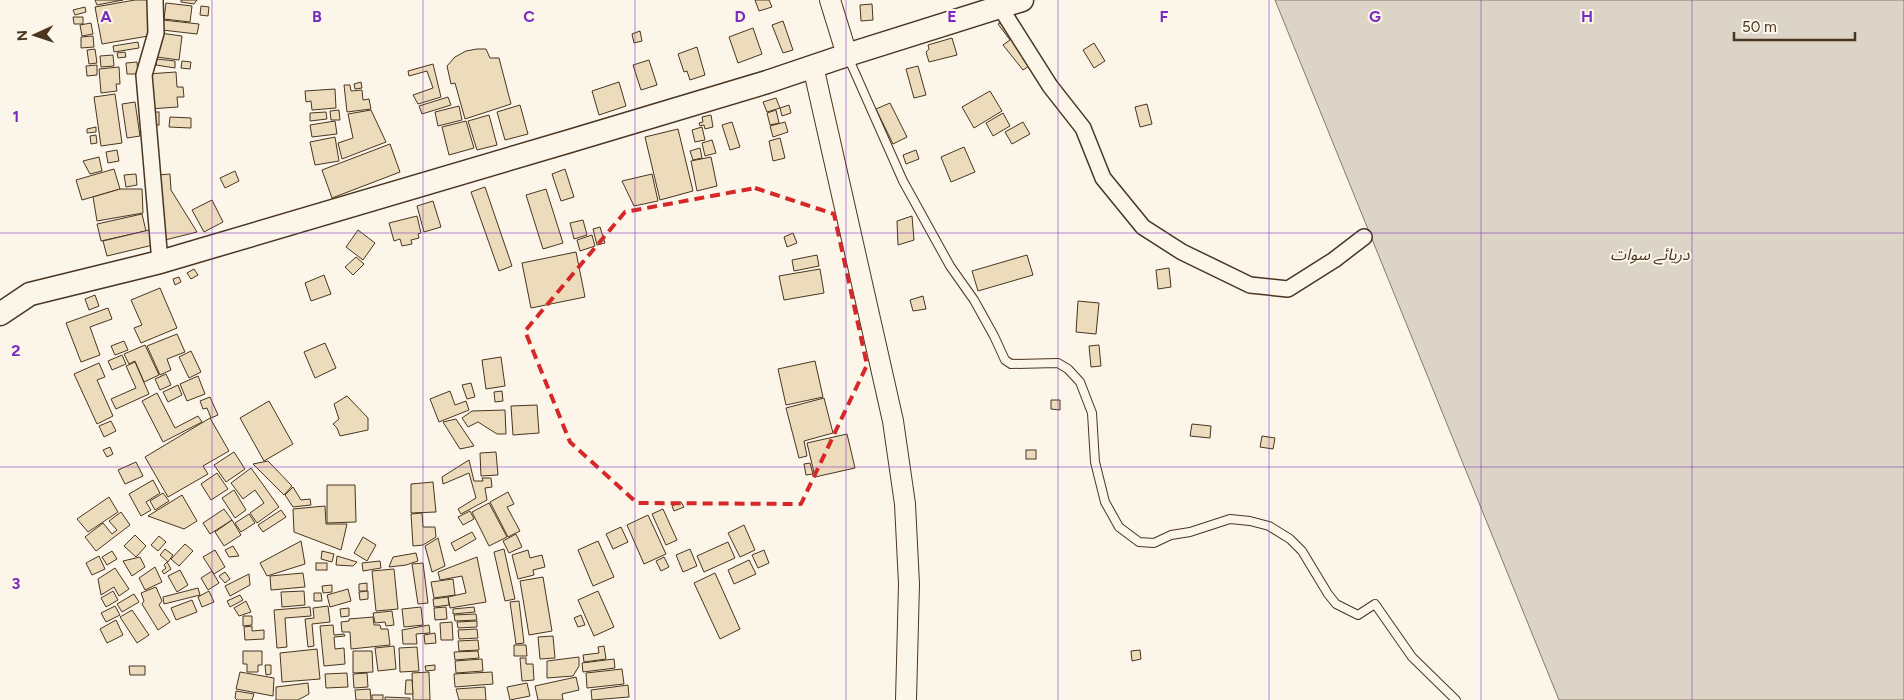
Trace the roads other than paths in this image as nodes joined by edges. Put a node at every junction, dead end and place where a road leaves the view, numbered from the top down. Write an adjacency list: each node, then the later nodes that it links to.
1 (154, 0): 8 (street)
2 (830, 0): 5 (main road)
3 (1022, 0): 4 (main road)
4 (1000, 7): 5 (main road); 7 (street)
5 (847, 55): 6 (main road); 11 (lane)
6 (813, 66): 8 (main road); 10 (main road)
7 (1364, 237)
8 (160, 262): 9 (main road)
9 (0, 314)
10 (906, 700)
11 (1456, 700)

